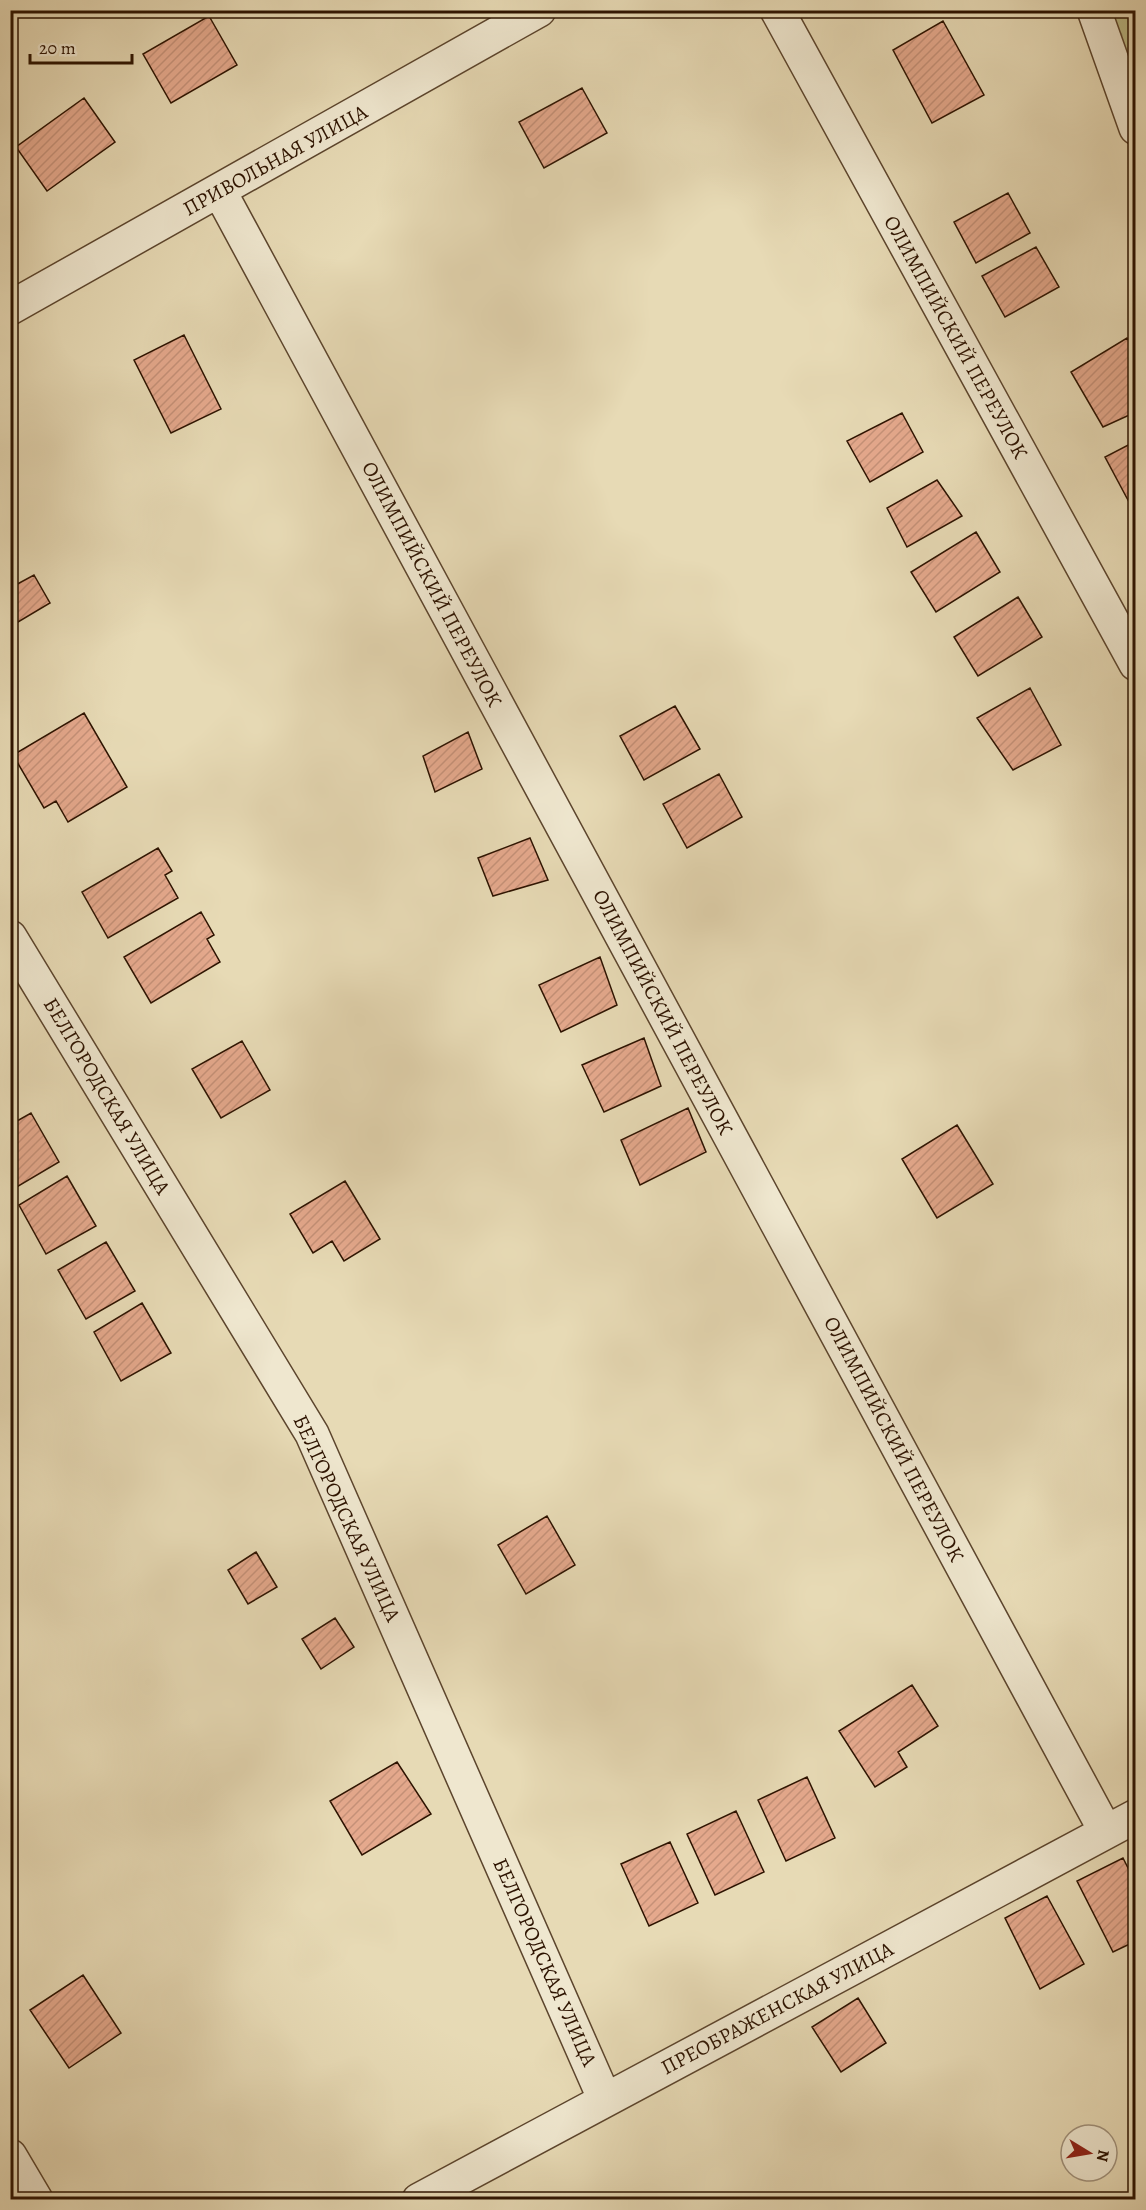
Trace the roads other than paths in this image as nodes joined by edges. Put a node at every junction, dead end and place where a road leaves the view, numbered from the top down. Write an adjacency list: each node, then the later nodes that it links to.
1 (539, 10): 5 (street, ПРИВОЛЬНАЯ УЛИЦА)
2 (777, 10): 7 (street, ОЛИМПИЙСКИЙ ПЕРЕУЛОК)
3 (1094, 10): 4 (street)
4 (1136, 128)
5 (220, 192): 6 (street, ПРИВОЛЬНАЯ УЛИЦА); 10 (street, ОЛИМПИЙСКИЙ ПЕРЕУЛОК)
6 (10, 308)
7 (1136, 664)
8 (10, 937): 11 (street, БЕЛГОРОДСКАЯ УЛИЦА)
9 (1136, 1816): 10 (street, ПРЕОБРАЖЕНСКАЯ УЛИЦА)
10 (1106, 1832): 11 (street, ПРЕОБРАЖЕНСКАЯ УЛИЦА)
11 (605, 2100): 14 (street, ПРЕОБРАЖЕНСКАЯ УЛИЦА)
12 (10, 2156): 13 (street)
13 (36, 2199)
14 (419, 2199)

